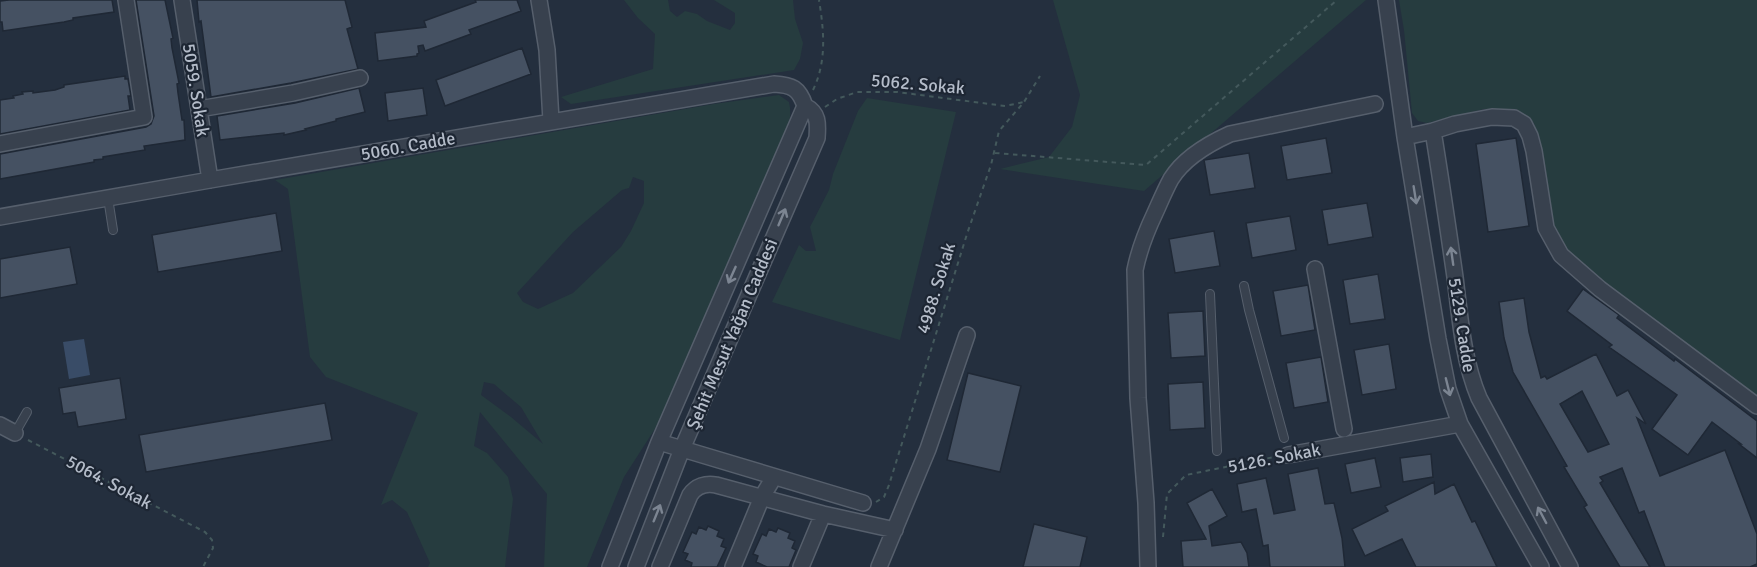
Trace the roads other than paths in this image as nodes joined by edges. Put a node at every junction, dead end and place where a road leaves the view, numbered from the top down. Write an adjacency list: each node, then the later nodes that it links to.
1 (126, 0): 12 (street)
2 (182, 0): 7 (street, 5059. Sokak)
3 (539, 0): 9 (street)
4 (1386, 0): 11 (street, 5129. Cadde)
5 (360, 78): 7 (street)
6 (1375, 104): 43 (street)
7 (199, 109): 13 (street, 5059. Sokak)
8 (810, 110): 9 (street, 5060. Cadde); 28 (street, Şehit Mesut Yağan Caddesi, one-way to 28); 29 (street, Şehit Mesut Yağan Caddesi, one-way to 8)
9 (551, 121): 13 (street, 5060. Cadde)
10 (1433, 131): 11 (street); 21 (street); 45 (street, 5129. Cadde, one-way to 10)
11 (1405, 137): 23 (street, 5129. Cadde, one-way to 23)
12 (0, 144)
13 (210, 180): 14 (street, 5060. Cadde)
14 (108, 198): 15 (street, 5060. Cadde); 16 (lane)
15 (0, 218)
16 (113, 230)
17 (1315, 269): 25 (street)
18 (1244, 286): 27 (lane)
19 (1210, 294): 30 (lane)
20 (967, 335): 36 (street)
21 (1757, 406)
22 (27, 412): 26 (lane)
23 (1460, 424): 31 (street, 5126. Sokak); 44 (street, 5129. Cadde)
24 (0, 425): 26 (street)
25 (1344, 429)
26 (15, 433)
27 (1284, 438)
28 (659, 442): 29 (street); 37 (street, Şehit Mesut Yağan Caddesi)
29 (682, 449): 32 (street); 38 (street, Şehit Mesut Yağan Caddesi, one-way to 29)
30 (1217, 452)
31 (1288, 455)
32 (774, 477): 33 (street); 34 (street)
33 (762, 497): 35 (street); 39 (street); 40 (street)
34 (863, 503)
35 (823, 514): 36 (street); 41 (street)
36 (895, 530): 42 (street)
37 (610, 567)
38 (636, 567)
39 (660, 567)
40 (733, 567)
41 (801, 567)
42 (879, 567)
43 (1148, 567)
44 (1541, 567)
45 (1570, 567)

